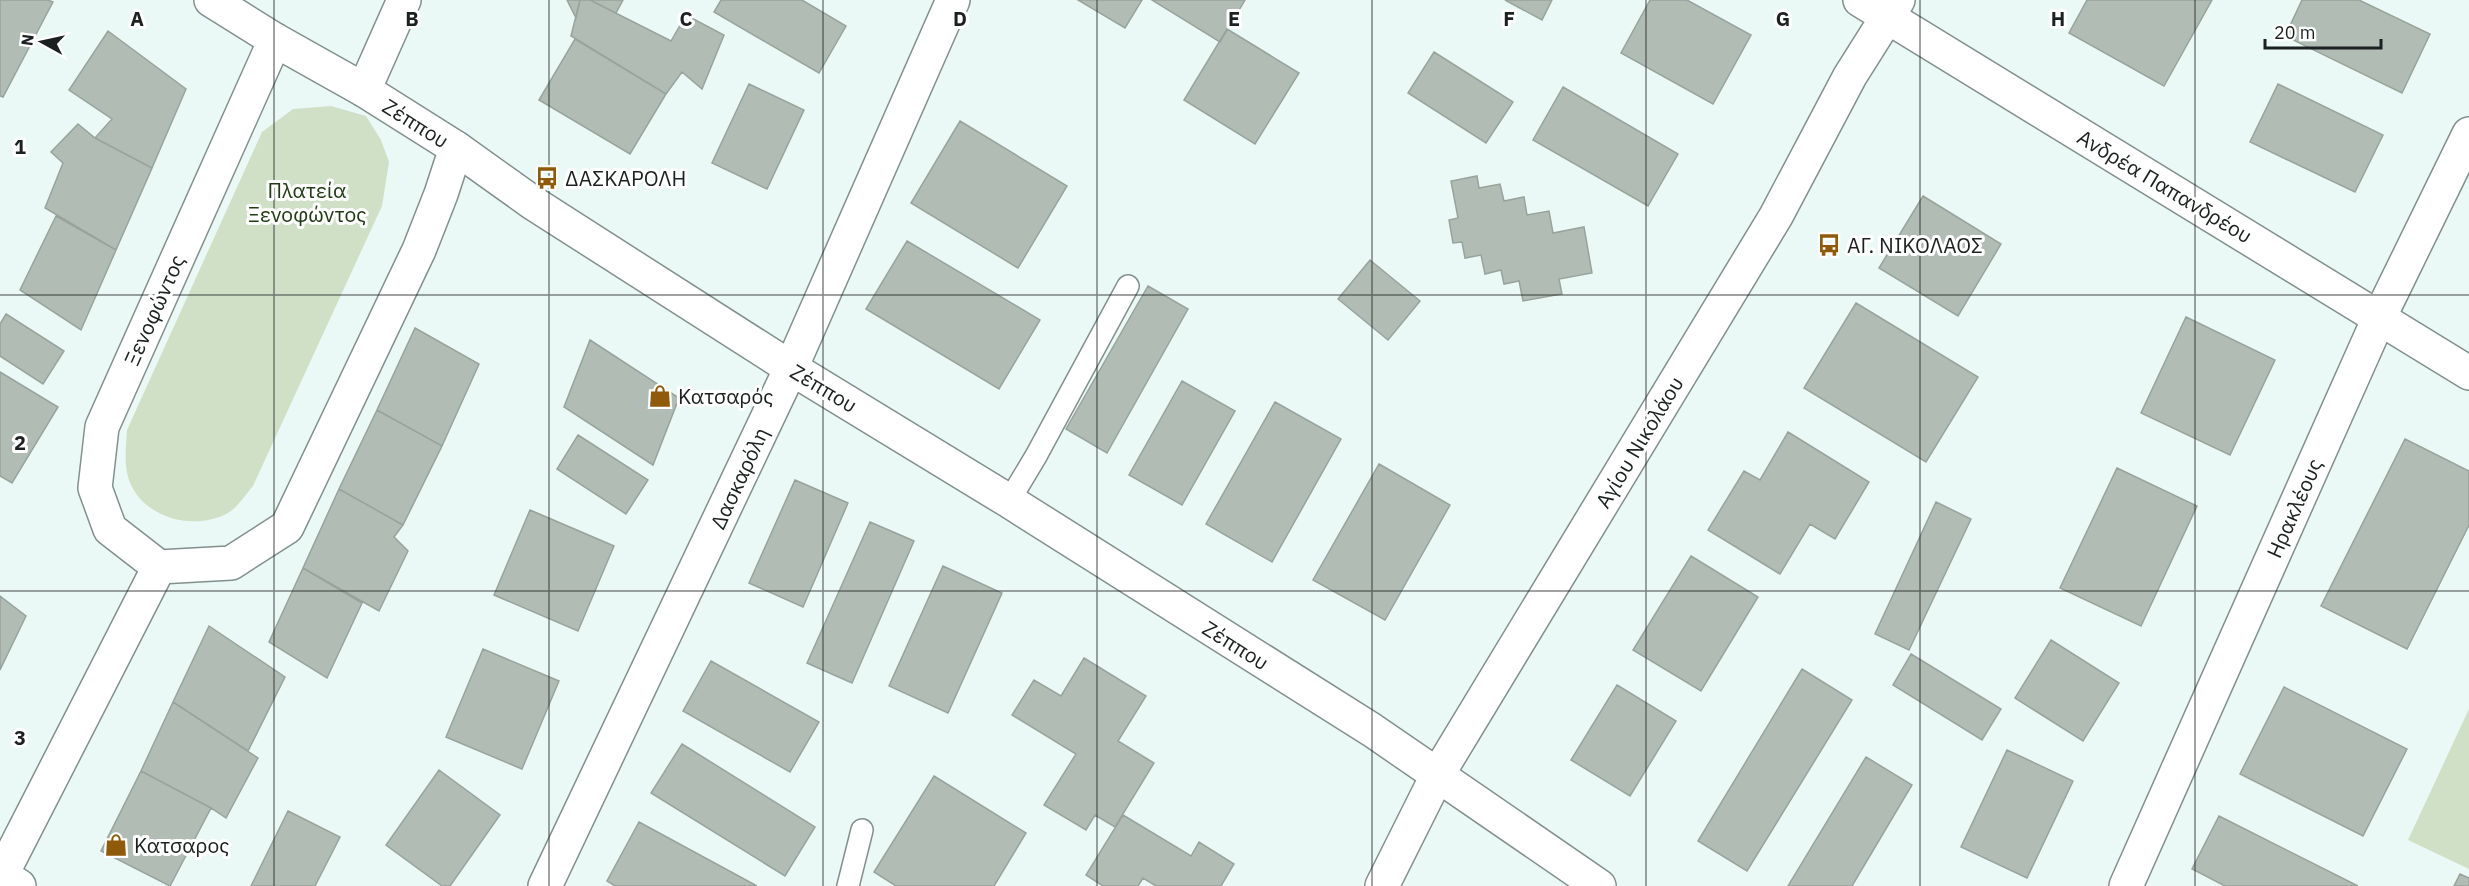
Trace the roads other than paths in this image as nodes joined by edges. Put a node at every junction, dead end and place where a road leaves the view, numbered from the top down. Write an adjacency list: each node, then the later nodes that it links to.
1 (211, 0): 5 (street, Ζέππου)
2 (405, 0): 7 (street)
3 (953, 0): 12 (street, Δασκαρόλη)
4 (1882, 5): 11 (street, Ανδρέα Παπανδρέου); 16 (street, Αγίου Νικολάου)
5 (244, 9): 6 (street, Ζέππου)
6 (275, 40): 7 (street, Ζέππου); 15 (street, Ξενοφώντος)
7 (364, 90): 9 (street, Ζέππου)
8 (2469, 134): 11 (street, Ηρακλέους)
9 (456, 148): 12 (street, Ζέππου); 15 (street)
10 (1128, 286): 14 (lane)
11 (2379, 318): 13 (street, Ανδρέα Παπανδρέου); 23 (street, Ηρακλέους)
12 (791, 368): 14 (street, Ζέππου); 19 (street, Δασκαρόλη)
13 (2469, 373)
14 (1009, 501): 16 (street, Ζέππου)
15 (159, 567): 18 (street)
16 (1438, 774): 21 (street, Αγίου Νικολάου); 22 (street, Ζέππου)
17 (862, 830): 20 (lane)
18 (5, 878)
19 (545, 886)
20 (848, 886)
21 (1383, 886)
22 (1599, 886)
23 (2126, 886)

